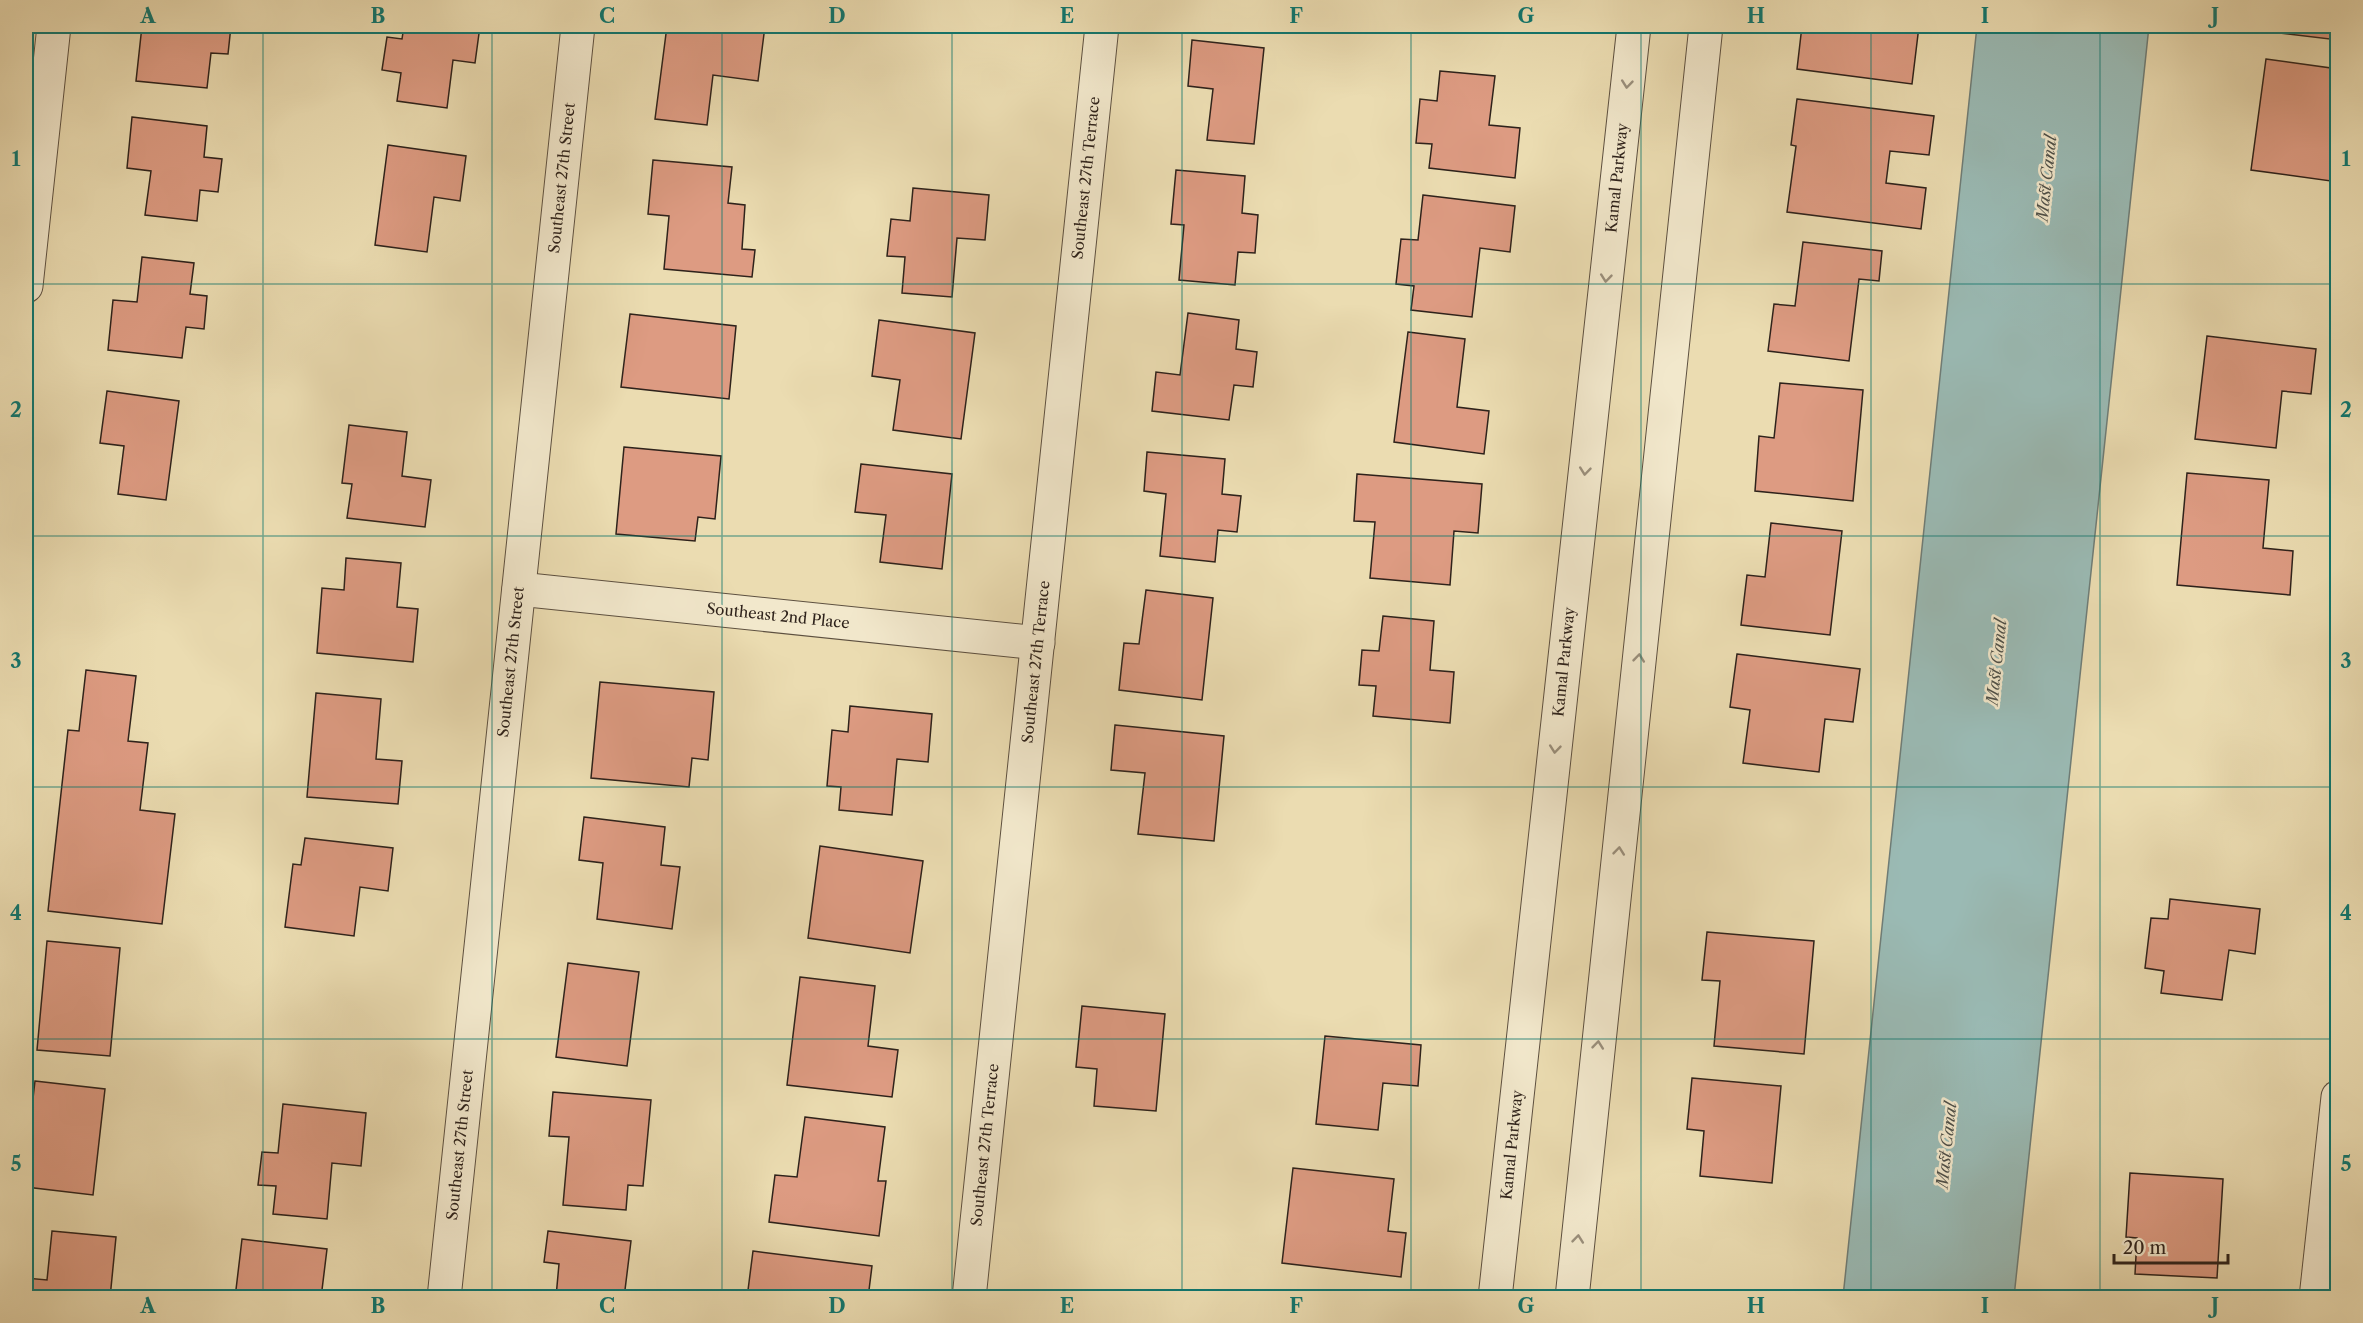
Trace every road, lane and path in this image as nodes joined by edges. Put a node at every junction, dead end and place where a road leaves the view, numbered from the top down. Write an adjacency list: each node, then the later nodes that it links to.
1 (54, 26): 6 (street)
2 (578, 26): 7 (street, Southeast 27th Street)
3 (1102, 26): 8 (street, Southeast 27th Terrace)
4 (1634, 26): 12 (street, Kamal Parkway, one-way to 12)
5 (1706, 26): 13 (street, one-way to 5)
6 (26, 286)
7 (519, 589): 8 (street, Southeast 2nd Place); 10 (street, Southeast 27th Street)
8 (1038, 643): 11 (street, Southeast 27th Terrace)
9 (2337, 1097): 14 (street)
10 (444, 1298)
11 (969, 1298)
12 (1495, 1298)
13 (1572, 1298)
14 (2316, 1298)

